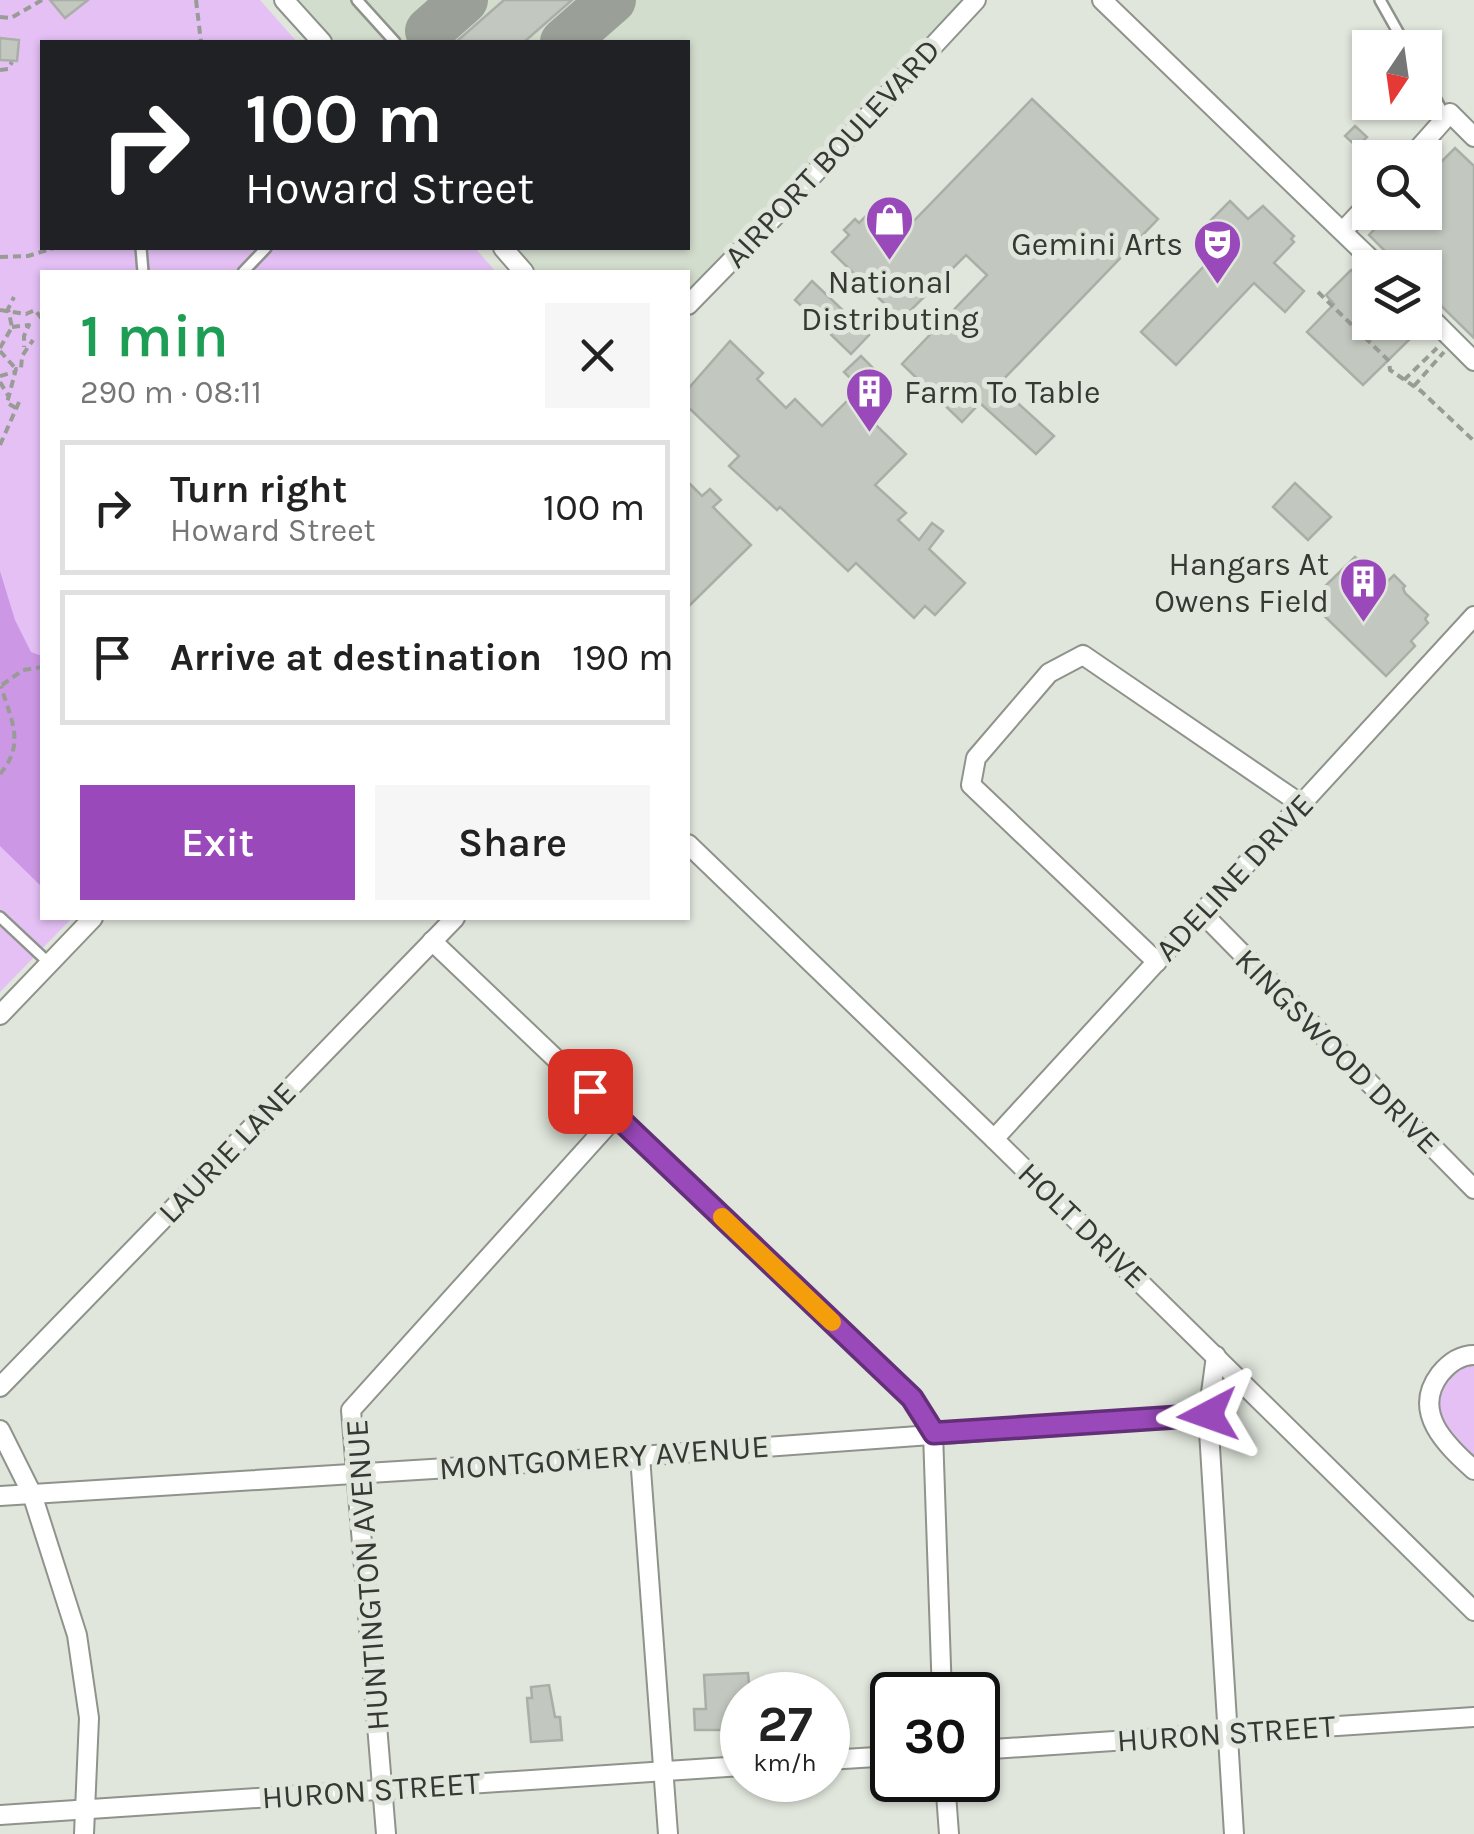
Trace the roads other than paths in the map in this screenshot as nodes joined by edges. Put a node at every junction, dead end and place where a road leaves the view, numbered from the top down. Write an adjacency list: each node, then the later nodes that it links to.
1 (284, 0): 7 (street)
2 (357, 0): 8 (lane)
3 (976, 0): 20 (street, AIRPORT BOULEVARD)
4 (1102, 0): 14 (street)
5 (1380, 0): 6 (lane)
6 (1398, 30)
7 (320, 40)
8 (393, 40)
9 (1442, 107): 10 (lane)
10 (1448, 116): 11 (street); 12 (street)
11 (1474, 136)
12 (1426, 140)
13 (1352, 221): 14 (street)
14 (1343, 231): 17 (street)
15 (264, 250): 18 (lane)
16 (504, 250): 19 (street)
17 (1362, 250)
18 (245, 270)
19 (522, 270)
20 (690, 303)
21 (1442, 329): 22 (street)
22 (1474, 361)
23 (1474, 616): 24 (street, ADELINE DRIVE)
24 (1301, 804): 26 (street, ADELINE DRIVE); 31 (street)
25 (690, 846): 35 (street, HOLT DRIVE)
26 (1202, 913): 31 (street, ADELINE DRIVE); 36 (street, KINGSWOOD DRIVE)
27 (0, 916): 32 (lane)
28 (91, 920): 32 (street)
29 (453, 920): 30 (street, LAURIE LANE)
30 (432, 941): 34 (street); 39 (street, LAURIE LANE)
31 (1157, 962): 35 (street, ADELINE DRIVE)
32 (50, 963): 33 (street)
33 (0, 1015)
34 (616, 1116): 42 (street); 45 (street, HUNTINGTON AVENUE)
35 (994, 1138): 38 (street, HOLT DRIVE)
36 (1474, 1189)
37 (1474, 1354): 44 (street)
38 (1216, 1356): 40 (street); 48 (street, HOLT DRIVE)
39 (0, 1387)
40 (1208, 1415): 42 (street, MONTGOMERY AVENUE); 51 (street)
41 (0, 1430): 46 (street)
42 (934, 1433): 43 (street, MONTGOMERY AVENUE); 49 (street)
43 (640, 1456): 45 (street, MONTGOMERY AVENUE); 54 (street)
44 (1474, 1470)
45 (358, 1474): 46 (street, MONTGOMERY AVENUE); 55 (street, HUNTINGTON AVENUE)
46 (32, 1494): 47 (street, MONTGOMERY AVENUE); 57 (street)
47 (0, 1496)
48 (1474, 1611)
49 (941, 1672)
50 (1474, 1717): 51 (street, HURON STREET)
51 (1228, 1733): 52 (street, HURON STREET); 63 (street)
52 (1000, 1749)
53 (720, 1767): 54 (street, HURON STREET)
54 (663, 1771): 55 (street, HURON STREET); 61 (street)
55 (383, 1790): 57 (street, HURON STREET); 60 (street, HUNTINGTON AVENUE)
56 (947, 1802): 62 (street)
57 (87, 1809): 58 (street, HURON STREET); 59 (street)
58 (0, 1815)
59 (84, 1834)
60 (386, 1834)
61 (668, 1834)
62 (949, 1834)
63 (1234, 1834)

